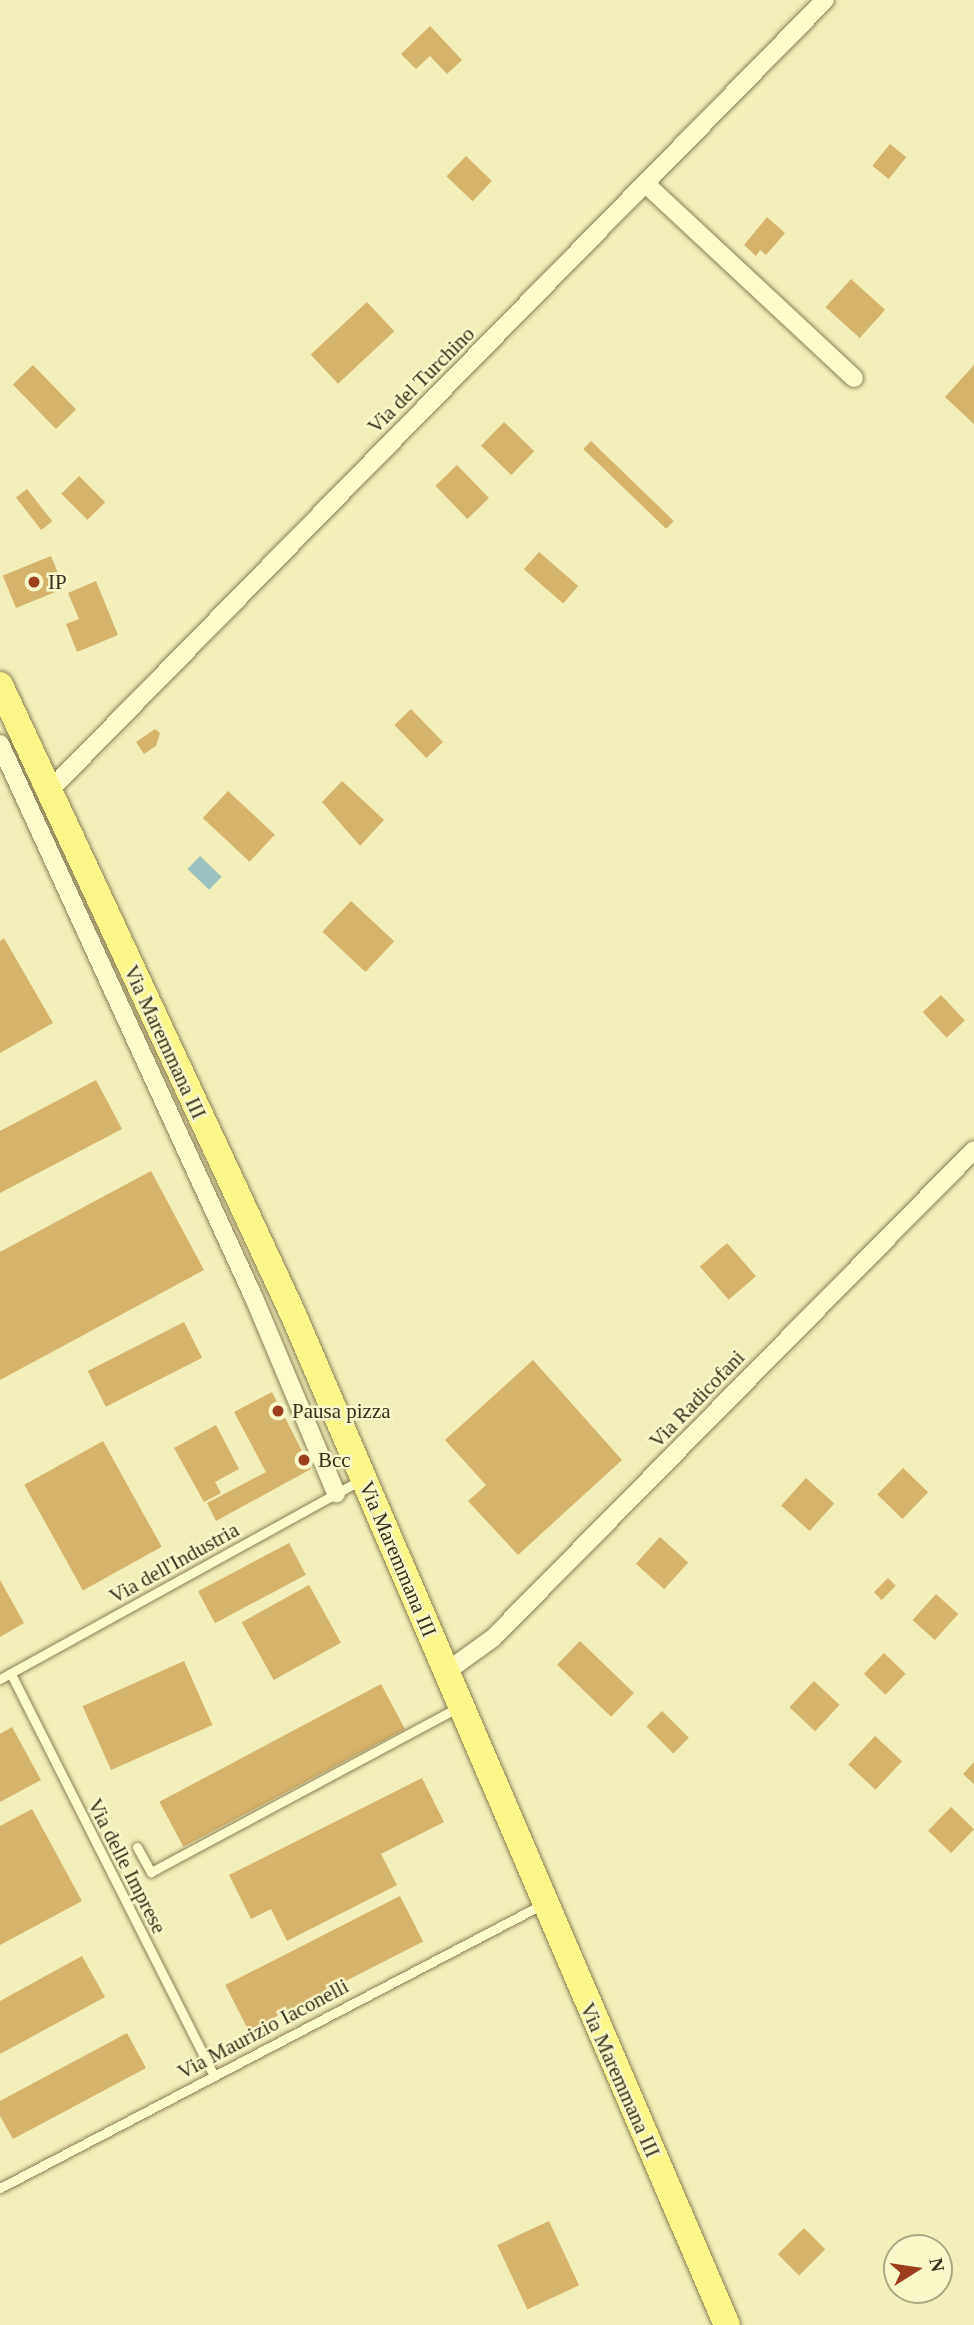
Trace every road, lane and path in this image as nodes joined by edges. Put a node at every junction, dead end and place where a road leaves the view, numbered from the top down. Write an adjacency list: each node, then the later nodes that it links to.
1 (825, 0): 2 (street, Via del Turchino)
2 (647, 184): 3 (street); 6 (street, Via del Turchino)
3 (853, 379)
4 (0, 685): 6 (main road, Via Maremmana III)
5 (0, 744): 9 (street)
6 (49, 792): 8 (main road, Via Maremmana III)
7 (974, 1150): 10 (street, Via Radicofani)
8 (364, 1478): 9 (lane, Via dell'Industria); 10 (main road, Via Maremmana III)
9 (336, 1493): 11 (lane, Via dell'Industria)
10 (446, 1672): 13 (main road, Via Maremmana III)
11 (11, 1674): 12 (lane, Via dell'Industria); 16 (lane, Via delle Imprese)
12 (0, 1679)
13 (460, 1706): 14 (lane); 15 (main road, Via Maremmana III)
14 (137, 1847)
15 (542, 1903): 16 (lane, Via Maurizio Iaconelli); 18 (main road, Via Maremmana III)
16 (213, 2074): 17 (lane, Via Maurizio Iaconelli)
17 (0, 2188)
18 (727, 2325)

